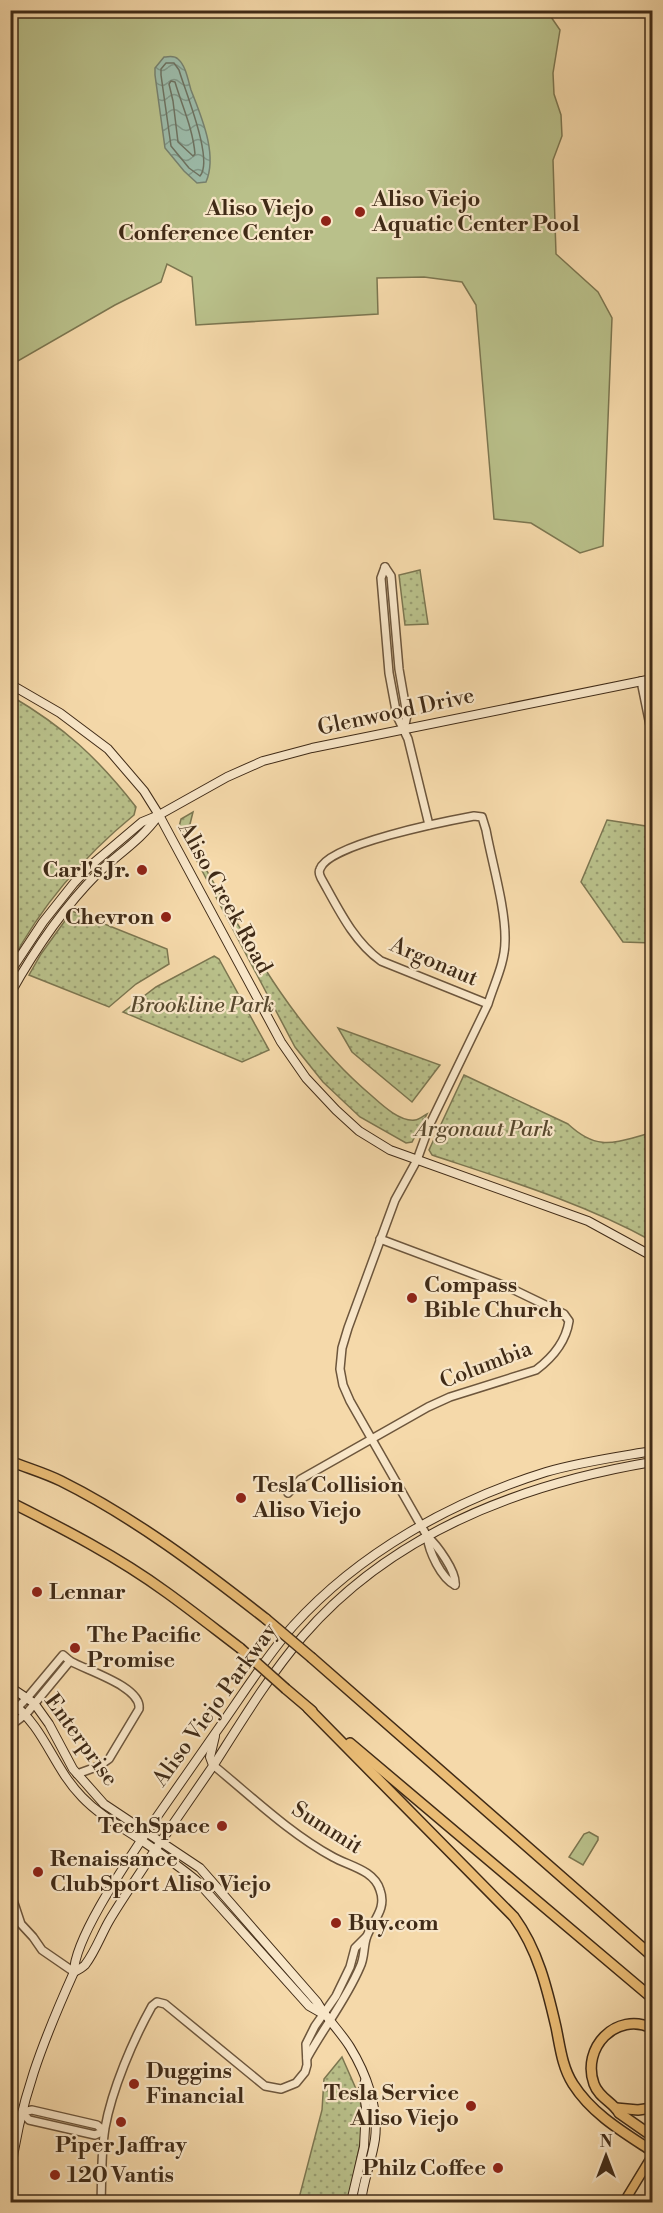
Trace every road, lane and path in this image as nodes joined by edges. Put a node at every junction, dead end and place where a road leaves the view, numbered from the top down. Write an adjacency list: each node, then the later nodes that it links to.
1 (652, 679): 2 (main road, Glenwood Drive)
2 (641, 681): 4 (main road, Glenwood Drive); 5 (street)
3 (10, 684): 6 (main road, Aliso Creek Road)
4 (404, 730): 4 (street); 6 (main road, Glenwood Drive); 7 (street)
5 (652, 735)
6 (159, 815): 8 (main road, Glenwood Drive); 9 (main road, Glenwood Drive); 11 (main road, Aliso Creek Road)
7 (429, 825): 10 (street, Argonaut); 10 (street, Argonaut)
8 (10, 972)
9 (10, 994)
10 (488, 1005): 11 (street, Argonaut)
11 (417, 1160): 12 (street); 13 (main road, Aliso Creek Road)
12 (380, 1239): 14 (street); 14 (street, Columbia)
13 (652, 1256)
14 (371, 1439): 18 (street, Columbia); 20 (street)
15 (652, 1451): 20 (main road, Aliso Viejo Parkway)
16 (10, 1461): 40 (highway, bridge)
17 (652, 1462): 21 (main road, Aliso Viejo Parkway)
18 (288, 1493)
19 (10, 1502): 27 (highway, bridge)
20 (422, 1527): 21 (street); 31 (main road, Aliso Viejo Parkway)
21 (427, 1536): 21 (street); 32 (main road, Aliso Viejo Parkway)
22 (70, 1661): 25 (street); 25 (street); 33 (street)
23 (10, 1687): 25 (main road, Enterprise)
24 (10, 1701): 26 (main road, Enterprise)
25 (30, 1701): 26 (street); 28 (street); 33 (main road, Enterprise)
26 (18, 1707): 28 (main road, Enterprise); 29 (street)
27 (308, 1707): 42 (highway); 51 (highway)
28 (26, 1714): 30 (street); 35 (main road, Enterprise)
29 (10, 1715)
30 (10, 1726)
31 (216, 1732): 32 (main road); 34 (main road, Aliso Viejo Parkway)
32 (213, 1765): 36 (main road, Aliso Viejo Parkway); 39 (street, Summit)
33 (77, 1774): 34 (main road, Enterprise)
34 (147, 1833): 35 (main road, Aliso Viejo Parkway); 36 (main road, Enterprise)
35 (141, 1840): 37 (main road, Enterprise); 41 (main road, Aliso Viejo Parkway)
36 (161, 1841): 37 (main road, Aliso Viejo Parkway); 43 (main road, Enterprise)
37 (155, 1850): 41 (main road, Aliso Viejo Parkway); 43 (main road, Enterprise)
38 (10, 1891): 41 (street)
39 (366, 1937): 43 (street, Summit); 43 (street, Summit)
40 (649, 1952)
41 (74, 1972): 48 (main road, Aliso Viejo Parkway)
42 (652, 1998)
43 (327, 2021): 45 (main road, Enterprise); 49 (street)
44 (652, 2028): 46 (highway)
45 (365, 2081): 55 (main road, Enterprise); 56 (main road, Enterprise)
46 (616, 2108): 47 (highway); 50 (highway)
47 (652, 2108)
48 (22, 2112): 49 (street); 53 (main road, Aliso Viejo Parkway)
49 (104, 2131): 54 (street)
50 (652, 2136)
51 (652, 2151)
52 (652, 2156): 57 (main road)
53 (10, 2178)
54 (101, 2202)
55 (351, 2202)
56 (361, 2202)
57 (624, 2202)

